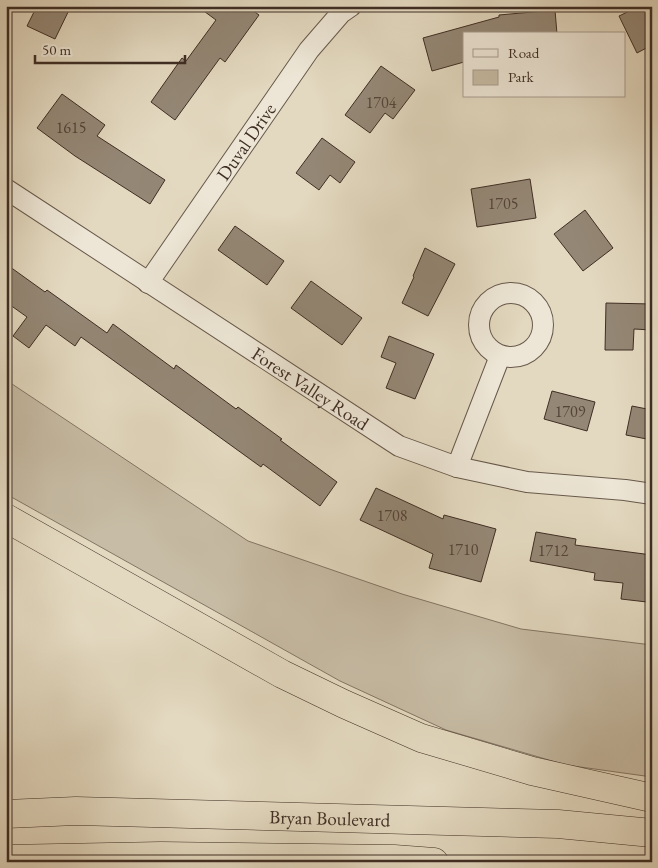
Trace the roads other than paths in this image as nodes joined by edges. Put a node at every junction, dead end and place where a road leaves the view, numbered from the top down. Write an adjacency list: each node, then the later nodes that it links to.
1 (351, 6): 3 (street, Duval Drive)
2 (6, 190): 3 (street, Forest Valley Road)
3 (148, 283): 5 (street, Forest Valley Road)
4 (500, 356): 5 (street)
5 (457, 467): 6 (street, Forest Valley Road)
6 (652, 494)
7 (6, 518): 8 (highway)
8 (652, 798)
9 (6, 814): 10 (highway, Bryan Boulevard)
10 (652, 833)
11 (6, 859): 12 (highway)
12 (334, 860): 13 (highway)
13 (434, 862)

